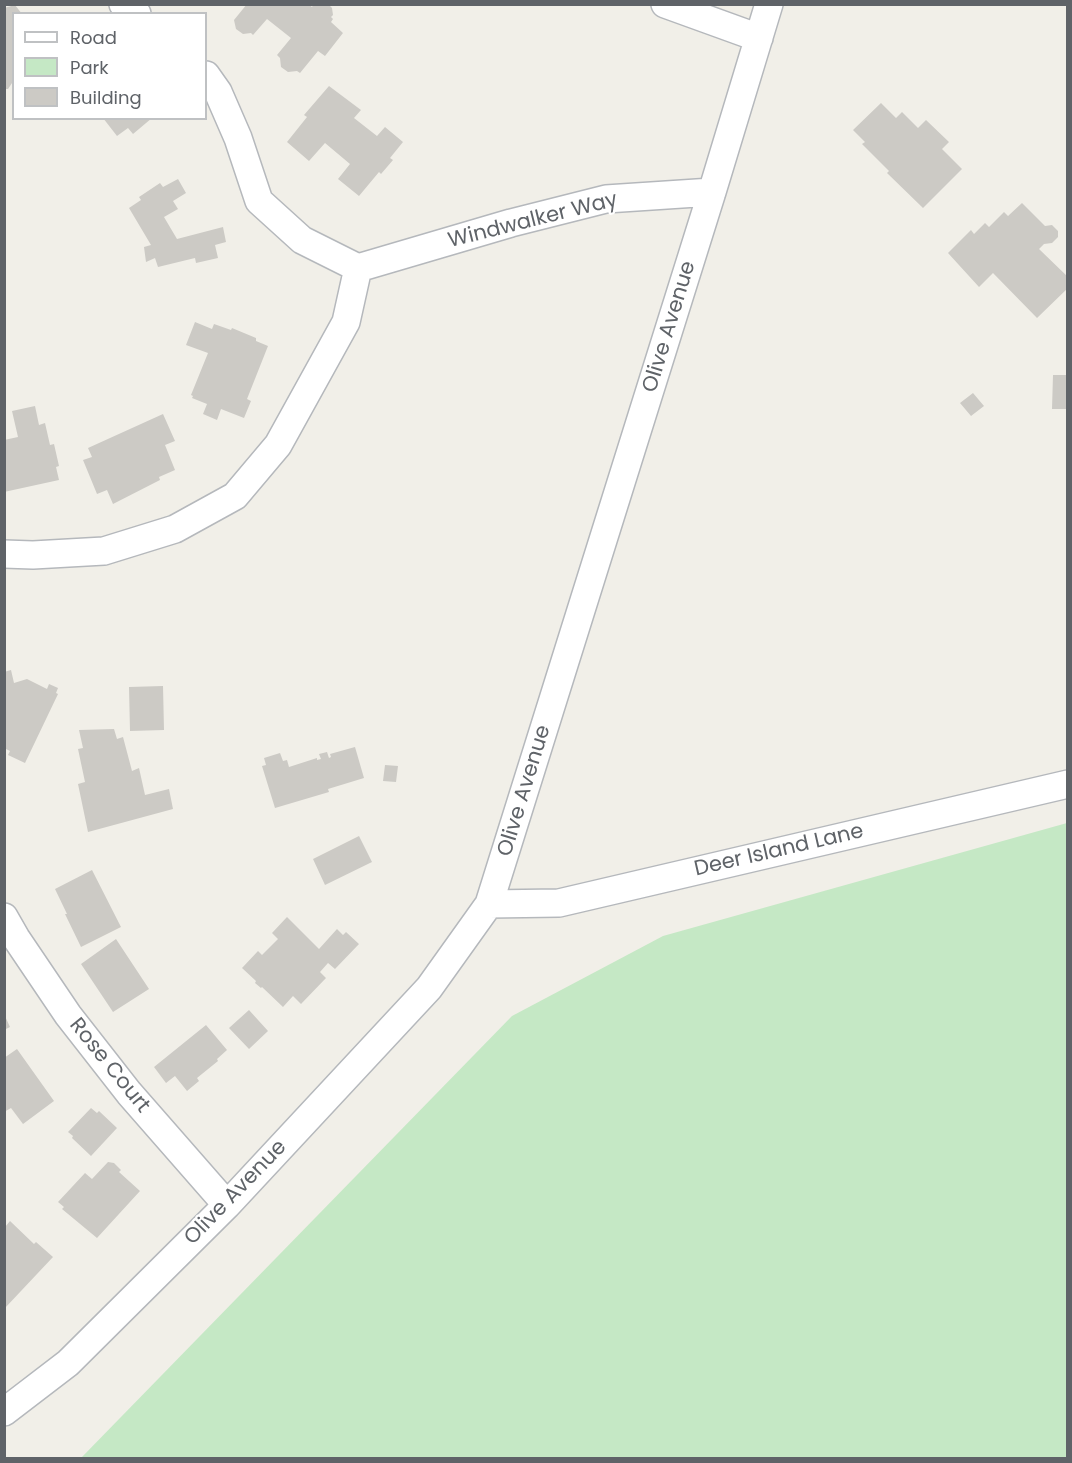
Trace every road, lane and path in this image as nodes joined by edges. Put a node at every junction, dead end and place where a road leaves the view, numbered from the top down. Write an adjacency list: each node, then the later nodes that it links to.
1 (665, 4): 3 (street)
2 (769, 4): 3 (street, Olive Avenue)
3 (759, 38): 5 (street, Olive Avenue)
4 (207, 76): 6 (street)
5 (712, 192): 6 (street, Windwalker Way); 9 (street, Olive Avenue)
6 (358, 268): 7 (street)
7 (4, 554)
8 (1068, 784): 9 (street, Deer Island Lane)
9 (489, 904): 11 (street, Olive Avenue)
10 (4, 916): 11 (street, Rose Court)
11 (227, 1205): 12 (street, Olive Avenue)
12 (4, 1412)

